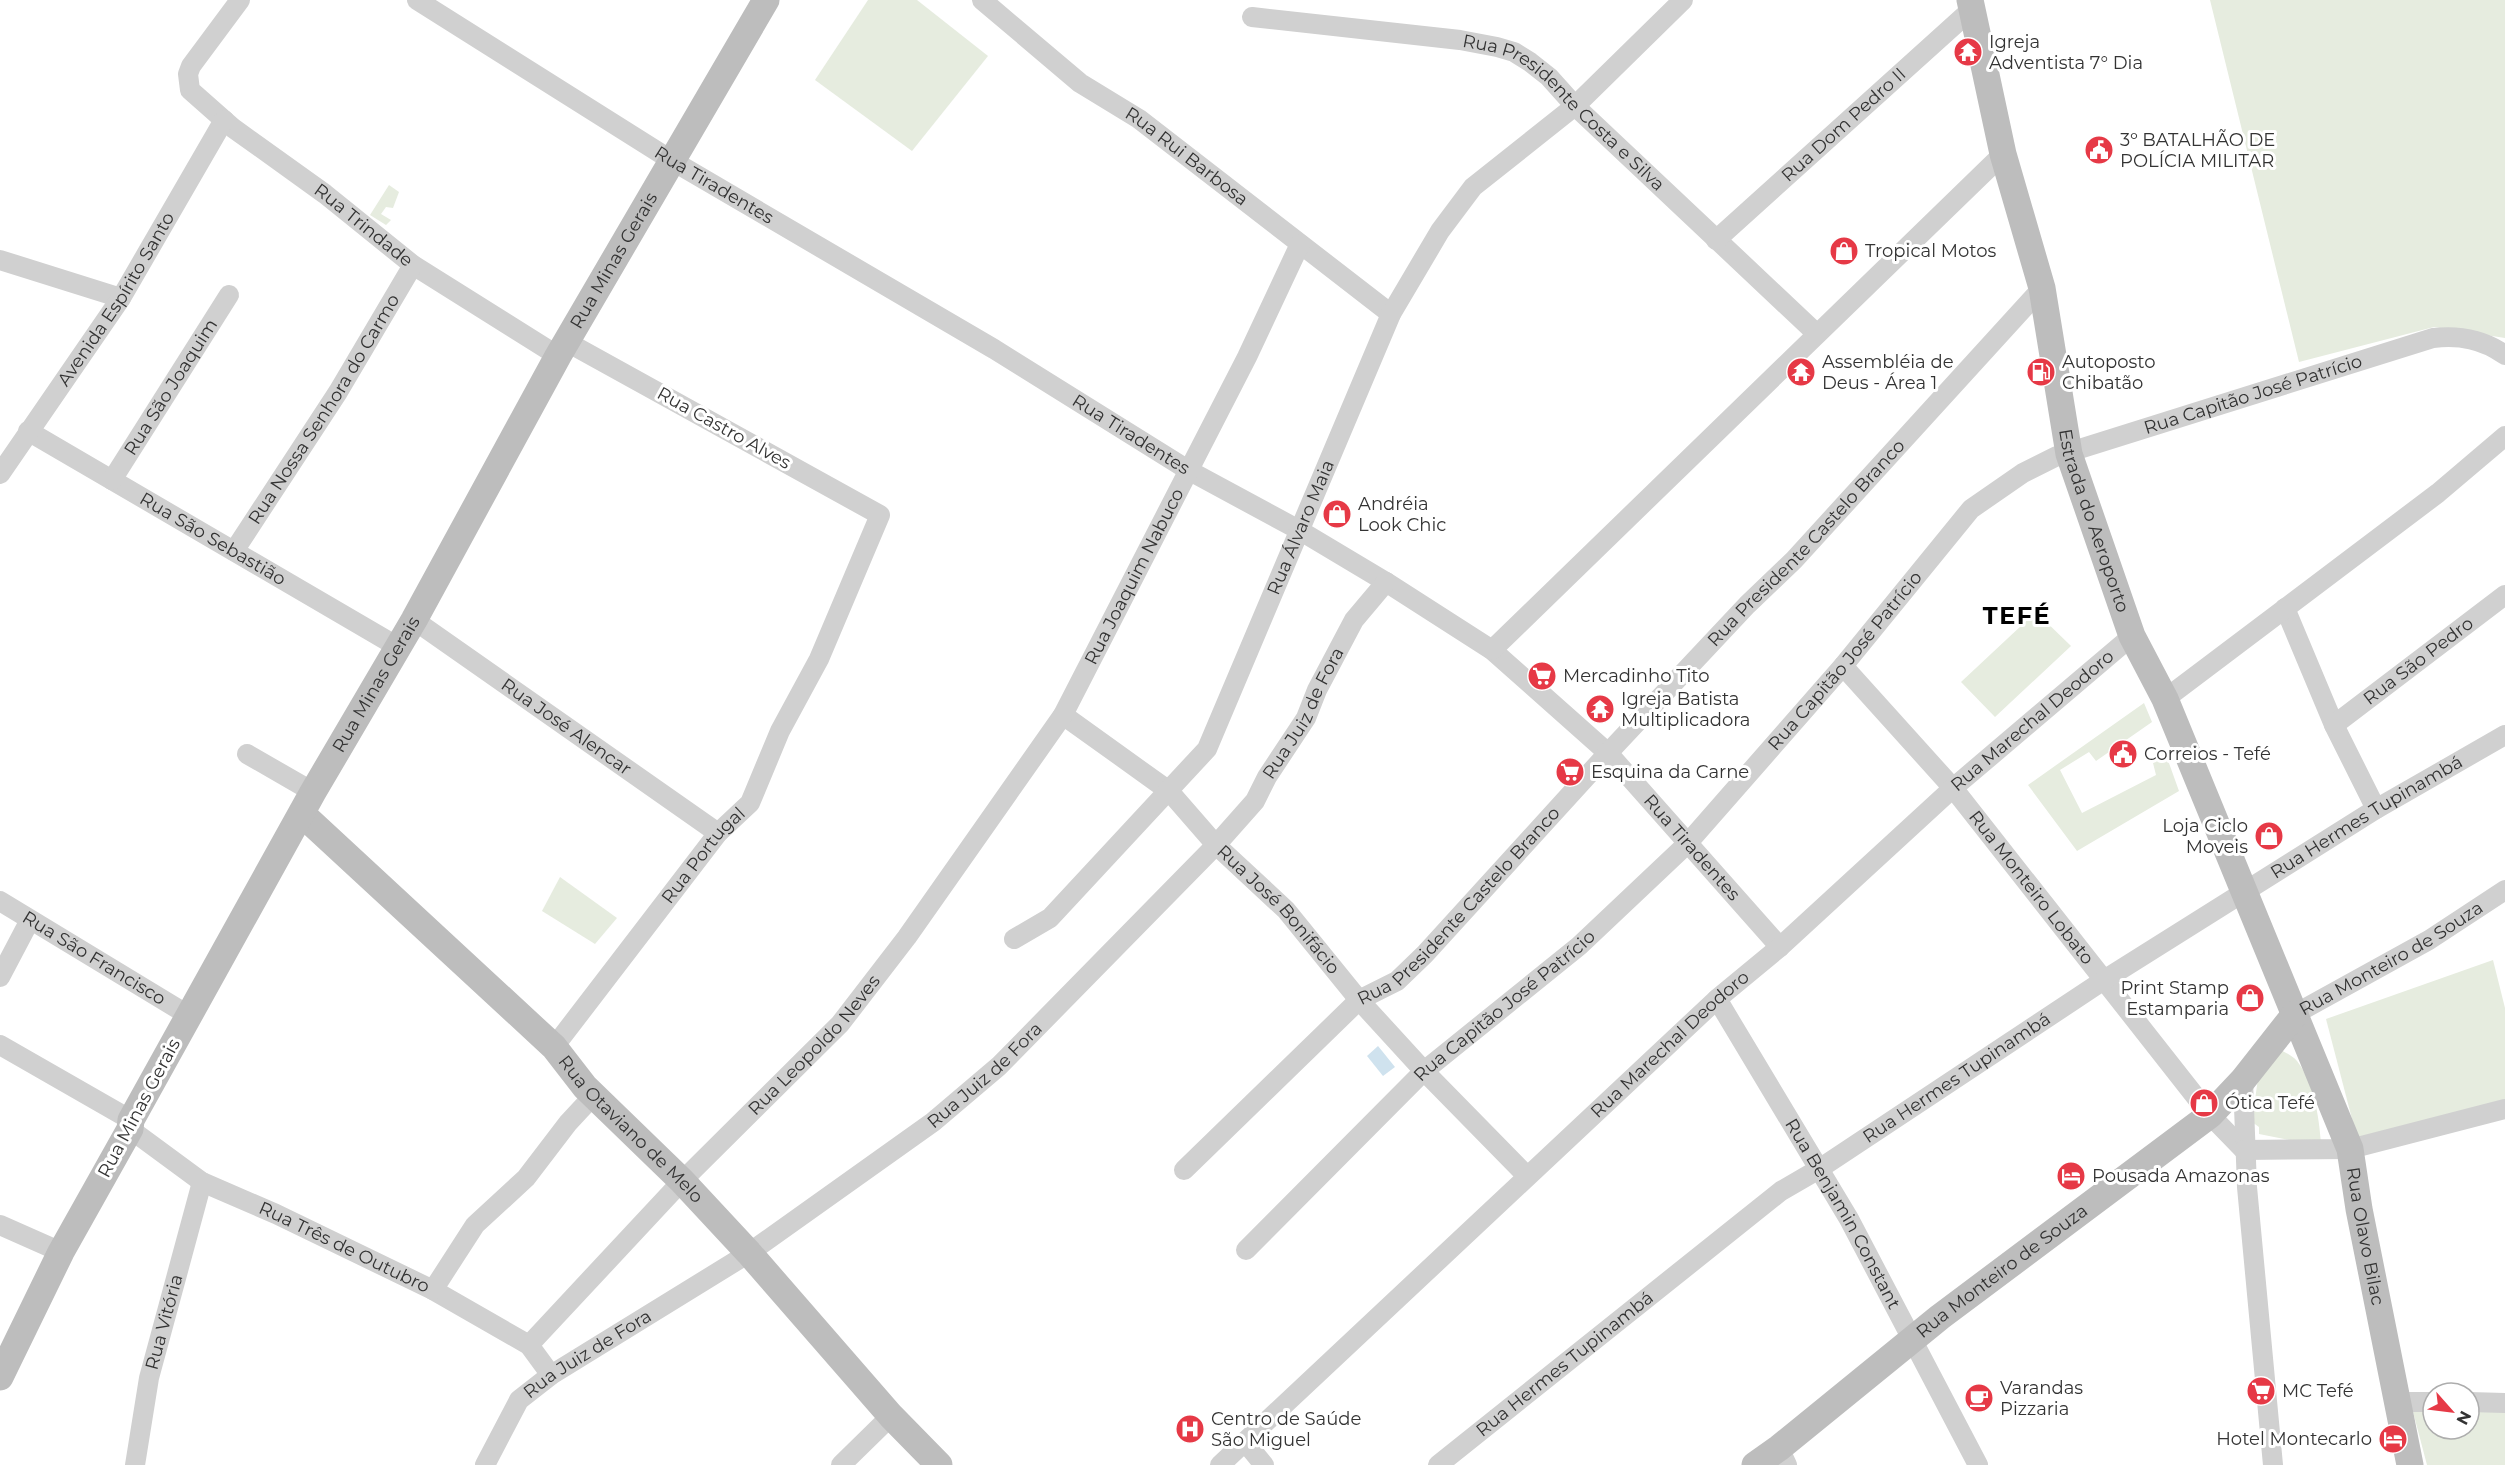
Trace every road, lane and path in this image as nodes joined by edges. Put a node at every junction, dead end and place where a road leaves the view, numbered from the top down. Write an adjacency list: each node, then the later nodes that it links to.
1 (240, 0): 9 (street, Rua Trindade)
2 (417, 0): 11 (street, Rua Tiradentes)
3 (766, 0): 11 (street, Rua Minas Gerais)
4 (982, 0): 13 (street, Rua Rui Barbosa)
5 (1683, 0): 8 (street, Rua Álvaro Maia)
6 (1971, 5): 10 (street, Estrada do Aeroporto); 12 (street, Rua Dom Pedro II)
7 (1252, 17): 8 (street, Rua Presidente Costa e Silva)
8 (1575, 106): 12 (street, Rua Presidente Costa e Silva); 19 (street, Rua Álvaro Maia)
9 (224, 120): 15 (street, Rua Trindade); 18 (street, Avenida Espírito Santo)
10 (2003, 153): 16 (street, Estrada do Aeroporto); 20 (street)
11 (671, 160): 21 (street, Rua Minas Gerais); 26 (street, Rua Tiradentes)
12 (1716, 240): 20 (street, Rua Presidente Costa e Silva)
13 (1300, 244): 19 (street, Rua Rui Barbosa); 26 (street, Rua Joaquim Nabuco)
14 (0, 260): 18 (street)
15 (413, 265): 21 (street, Rua Trindade); 31 (street, Rua Nossa Senhora do Carmo)
16 (2042, 288): 25 (street, Estrada do Aeroporto); 44 (street, Rua Presidente Castelo Branco)
17 (229, 295): 28 (street, Rua São Joaquim)
18 (121, 298): 23 (street, Avenida Espírito Santo)
19 (1392, 314): 30 (street, Rua Álvaro Maia)
20 (1817, 334): 38 (street)
21 (562, 349): 29 (street, Rua Castro Alves); 35 (street, Rua Minas Gerais)
22 (2505, 355): 25 (street, Rua Capitão José Patrício)
23 (28, 431): 27 (street, Avenida Espírito Santo); 28 (street, Rua São Sebastião)
24 (2505, 436): 34 (street)
25 (2069, 454): 36 (street, Estrada do Aeroporto); 39 (street, Rua Capitão José Patrício)
26 (1188, 470): 30 (street, Rua Tiradentes); 41 (street, Rua Joaquim Nabuco)
27 (0, 474)
28 (112, 480): 31 (street, Rua São Sebastião)
29 (880, 515): 50 (street, Rua Portugal)
30 (1299, 530): 32 (street, Rua Tiradentes); 47 (street, Rua Álvaro Maia)
31 (234, 551): 37 (street, Rua São Sebastião)
32 (1386, 582): 38 (street, Rua Tiradentes); 52 (street, Rua Juiz de Fora)
33 (2505, 596): 42 (street, Rua São Pedro)
34 (2285, 608): 40 (street); 42 (street)
35 (414, 620): 37 (street, Rua Minas Gerais); 50 (street, Rua José Alencar)
36 (2132, 636): 40 (street, Estrada do Aeroporto); 46 (street, Rua Marechal Deodoro)
37 (398, 647): 48 (street, Rua Minas Gerais)
38 (1492, 650): 44 (street, Rua Tiradentes)
39 (1843, 666): 46 (street, Rua Monteiro Lobato); 51 (street, Rua Capitão José Patrício)
40 (2165, 699): 54 (street, Estrada do Aeroporto)
41 (1063, 715): 47 (street, Rua José Bonifácio); 78 (street, Rua Leopoldo Neves)
42 (2334, 725): 49 (street)
43 (2505, 735): 49 (street, Rua Hermes Tupinambá)
44 (1608, 753): 51 (street, Rua Tiradentes); 62 (street, Rua Presidente Castelo Branco)
45 (247, 754): 48 (street)
46 (1953, 788): 58 (street, Rua Marechal Deodoro); 60 (street, Rua Monteiro Lobato)
47 (1169, 791): 52 (street, Rua José Bonifácio); 57 (street, Rua Álvaro Maia)
48 (307, 803): 64 (street, Rua Minas Gerais); 66 (street, Rua Otaviano de Melo)
49 (2376, 809): 54 (street, Rua Hermes Tupinambá)
50 (718, 833): 66 (street, Rua Portugal)
51 (1687, 844): 58 (street, Rua Tiradentes); 67 (street, Rua Capitão José Patrício)
52 (1216, 845): 62 (street, Rua José Bonifácio); 83 (street, Rua Juiz de Fora)
53 (2505, 890): 63 (street, Rua Monteiro de Souza)
54 (2243, 892): 60 (street, Rua Hermes Tupinambá); 63 (street, Estrada do Aeroporto)
55 (0, 901): 56 (street, Rua São Francisco)
56 (30, 920): 59 (street); 64 (street, Rua São Francisco)
57 (1014, 939)
58 (1780, 947): 61 (street, Rua Marechal Deodoro)
59 (0, 977)
60 (2104, 980): 71 (street, Rua Monteiro Lobato); 75 (street, Rua Hermes Tupinambá)
61 (1717, 999): 75 (street, Rua Benjamin Constant); 77 (street, Rua Marechal Deodoro)
62 (1359, 1000): 67 (street, Rua José Bonifácio); 76 (street, Rua Presidente Castelo Branco)
63 (2295, 1014): 68 (street, Rua Monteiro de Souza); 73 (street, Rua Olavo Bilac)
64 (188, 1015): 72 (street, Rua Minas Gerais)
65 (0, 1045): 72 (street, Rua Três de Outubro)
66 (554, 1047): 69 (street, Rua Otaviano de Melo)
67 (1424, 1071): 77 (street, Rua José Bonifácio); 81 (street, Rua Capitão José Patrício)
68 (2243, 1080): 71 (street, Rua Monteiro de Souza); 74 (street)
69 (594, 1095): 78 (street, Rua Otaviano de Melo); 84 (street)
70 (2505, 1109): 73 (street)
71 (2210, 1115): 74 (street, Rua Monteiro Lobato); 85 (street, Rua Monteiro de Souza)
72 (130, 1124): 79 (street, Rua Três de Outubro); 82 (street, Rua Minas Gerais)
73 (2349, 1149): 74 (street); 89 (street, Rua Olavo Bilac)
74 (2244, 1150): 105 (street)
75 (1819, 1169): 85 (street, Rua Benjamin Constant); 102 (street, Rua Hermes Tupinambá)
76 (1184, 1170)
77 (1526, 1175): 94 (street, Rua Marechal Deodoro)
78 (682, 1181): 83 (street, Rua Otaviano de Melo); 86 (street, Rua Leopoldo Neves)
79 (202, 1182): 84 (street, Rua Três de Outubro); 96 (street, Rua Vitória)
80 (0, 1225): 82 (street)
81 (1246, 1250)
82 (61, 1252): 88 (street, Rua Minas Gerais)
83 (749, 1253): 87 (street, Rua Juiz de Fora); 93 (street, Rua Otaviano de Melo)
84 (433, 1290): 86 (street, Rua Três de Outubro)
85 (1912, 1339): 95 (street, Rua Monteiro de Souza); 104 (street, Rua Benjamin Constant)
86 (529, 1345): 87 (street, Rua Três de Outubro)
87 (551, 1375): 97 (street, Rua Juiz de Fora)
88 (0, 1377)
89 (2398, 1402): 90 (street); 106 (street, Rua Olavo Bilac)
90 (2421, 1402)
91 (2481, 1402): 92 (street)
92 (2505, 1403)
93 (891, 1416): 98 (street); 99 (street, Rua Otaviano de Melo)
94 (1246, 1443): 100 (street, Rua Marechal Deodoro); 101 (street)
95 (1783, 1457): 103 (street, Rua Monteiro de Souza)
96 (135, 1465)
97 (485, 1465)
98 (841, 1465)
99 (939, 1465)
100 (1220, 1465)
101 (1264, 1465)
102 (1438, 1465)
103 (1755, 1465)
104 (1978, 1465)
105 (2273, 1465)
106 (2410, 1465)

